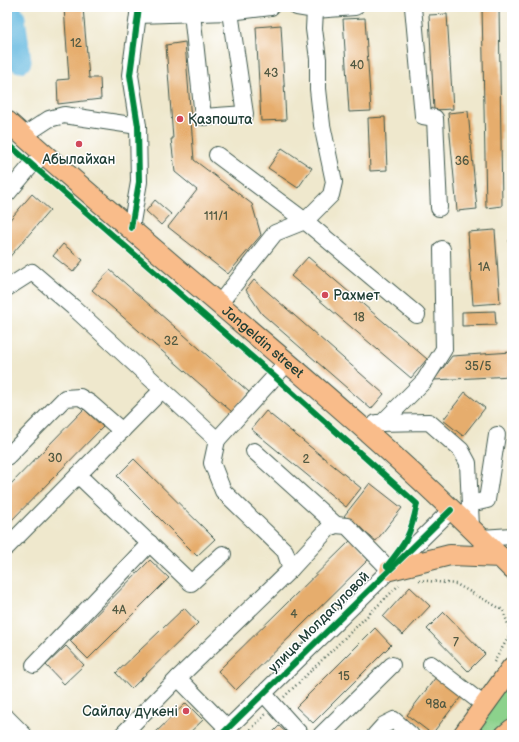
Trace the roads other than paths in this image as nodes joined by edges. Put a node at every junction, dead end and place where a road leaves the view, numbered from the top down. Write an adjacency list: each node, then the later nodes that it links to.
1 (271, 7): 7 (street)
2 (297, 7): 5 (street)
3 (355, 7): 5 (street)
4 (413, 7): 15 (street)
5 (315, 10): 16 (street)
6 (139, 11): 8 (street); 10 (street)
7 (230, 12): 8 (street); 8 (street)
8 (192, 13)
9 (7, 121): 11 (main road, Jangeldin street)
10 (138, 126): 11 (street); 17 (street)
11 (23, 136): 12 (main road, Jangeldin street)
12 (44, 154): 14 (street); 17 (main road, Jangeldin street)
13 (217, 155): 16 (street)
14 (7, 194)
15 (439, 208)
16 (305, 221): 20 (street); 21 (street)
17 (131, 228): 20 (main road, Jangeldin street)
18 (442, 249): 25 (street)
19 (7, 288): 23 (street)
20 (219, 304): 22 (main road, Jangeldin street)
21 (417, 315)
22 (288, 362): 24 (main road, Jangeldin street); 28 (street)
23 (162, 390): 26 (street); 28 (street)
24 (357, 423): 25 (street); 32 (main road, Jangeldin street)
25 (382, 423): 32 (street)
26 (122, 431): 30 (street); 31 (street)
27 (497, 435): 32 (street)
28 (217, 440): 40 (street)
29 (254, 451): 33 (street)
30 (7, 457)
31 (78, 475): 36 (street); 37 (street)
32 (460, 507): 34 (main road, Jangeldin street); 41 (street, улица Молдагуловой)
33 (336, 525): 40 (street); 41 (street)
34 (476, 532): 35 (street); 39 (main road, Jangeldin street)
35 (512, 536)
36 (150, 543): 38 (street); 43 (street)
37 (7, 547)
38 (223, 554)
39 (506, 563): 41 (main road)
40 (291, 569): 46 (street)
41 (401, 570): 47 (street, улица Молдагуловой)
42 (431, 664): 48 (street)
43 (34, 665)
44 (392, 665): 55 (street)
45 (512, 667): 48 (main road)
46 (178, 678): 51 (street); 53 (street)
47 (264, 694): 51 (street, улица Молдагуловой); 54 (street)
48 (484, 705): 58 (main road)
49 (7, 718): 52 (street)
50 (512, 729): 59 (main road)
51 (225, 732)
52 (24, 735)
53 (122, 735)
54 (301, 735)
55 (321, 735)
56 (375, 735): 57 (street)
57 (411, 735)
58 (463, 735)
59 (505, 735)

